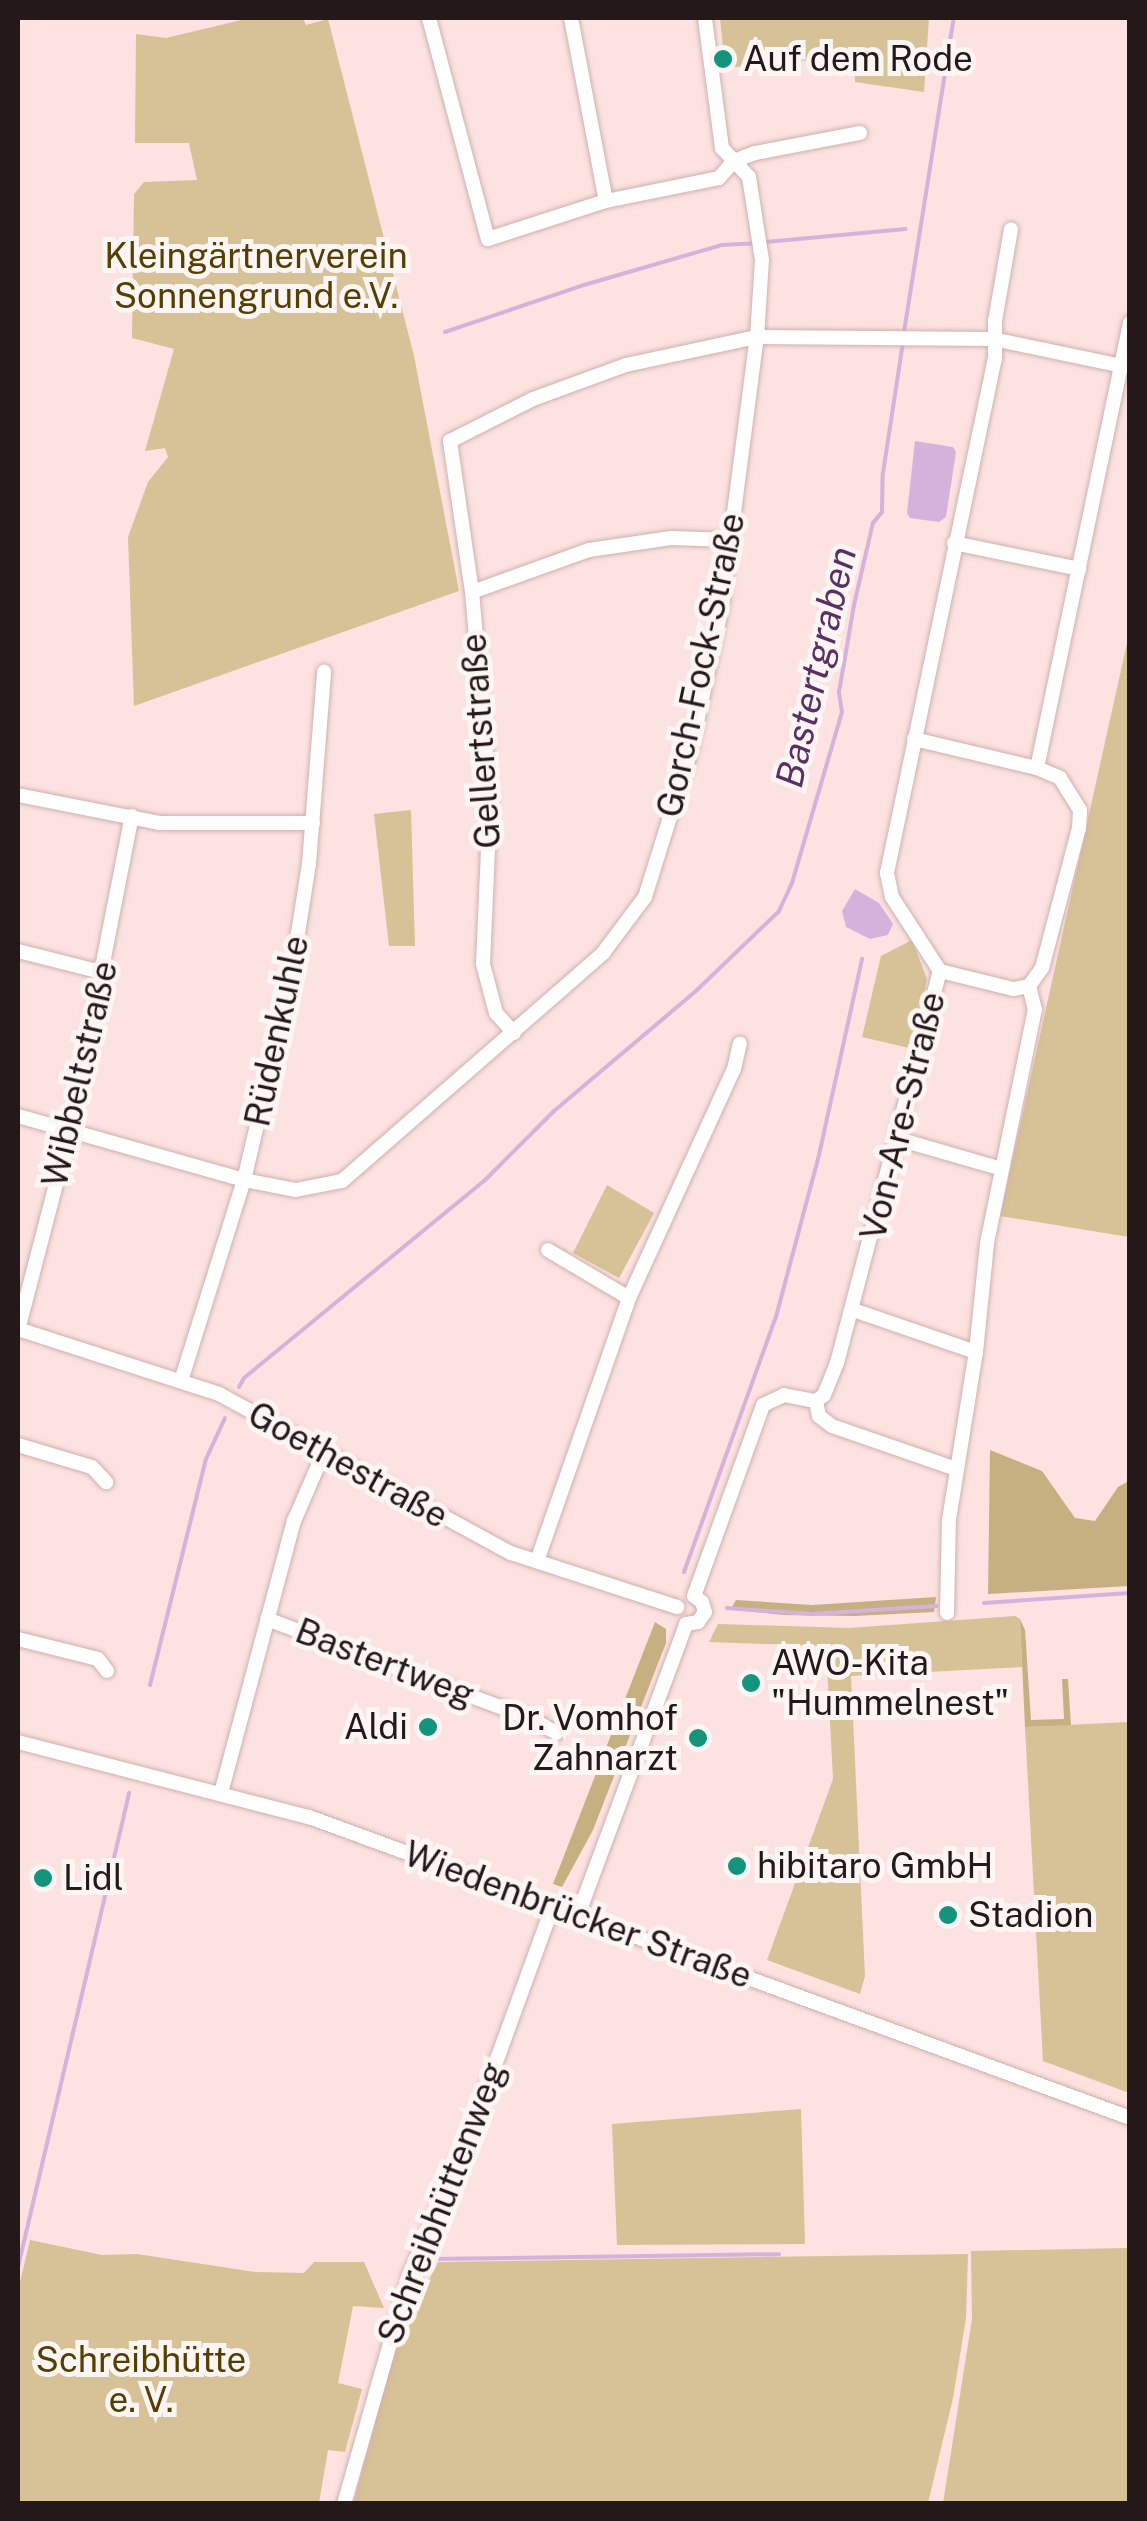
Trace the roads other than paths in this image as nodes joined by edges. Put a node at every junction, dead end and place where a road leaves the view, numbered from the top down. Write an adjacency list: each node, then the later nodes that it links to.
1 (429, 18): 6 (street)
2 (570, 18): 6 (street)
3 (706, 18): 5 (street, Gorch-Fock-Straße)
4 (860, 133): 5 (street)
5 (734, 161): 6 (street); 9 (street, Gorch-Fock-Straße)
6 (606, 201)
7 (1012, 229): 10 (street, Von-Are-Straße)
8 (1130, 323): 11 (street)
9 (757, 337): 10 (street); 12 (street, Gorch-Fock-Straße); 15 (street, Gellertstraße)
10 (994, 339): 11 (street); 13 (street, Von-Are-Straße)
11 (1122, 366): 14 (street)
12 (732, 540): 15 (street); 26 (street, Gorch-Fock-Straße)
13 (954, 543): 14 (street); 17 (street, Von-Are-Straße)
14 (1078, 569): 18 (street)
15 (472, 592): 26 (street, Gellertstraße)
16 (324, 672): 21 (street, Rüdenkuhle)
17 (914, 740): 18 (street); 23 (street, Von-Are-Straße)
18 (1037, 768): 25 (street)
19 (18, 795): 20 (street)
20 (132, 816): 21 (street); 24 (street, Wibbeltstraße)
21 (313, 823): 32 (street, Rüdenkuhle)
22 (18, 951): 24 (street)
23 (940, 971): 25 (street); 30 (street, Von-Are-Straße)
24 (104, 973): 29 (street, Wibbeltstraße)
25 (1029, 986): 31 (street)
26 (514, 1033): 32 (street, Gorch-Fock-Straße)
27 (740, 1044): 34 (street)
28 (18, 1116): 29 (street, Gorch-Fock-Straße)
29 (70, 1131): 32 (street, Gorch-Fock-Straße); 36 (street, Wibbeltstraße)
30 (898, 1139): 31 (street); 35 (street, Von-Are-Straße)
31 (1002, 1169): 37 (street)
32 (244, 1180): 38 (street, Rüdenkuhle)
33 (548, 1250): 34 (street)
34 (628, 1298): 44 (street)
35 (853, 1310): 37 (street); 39 (street, Von-Are-Straße)
36 (18, 1330): 38 (street, Goethestraße)
37 (976, 1352): 42 (street)
38 (181, 1381): 41 (street, Goethestraße)
39 (816, 1401): 42 (street); 45 (street)
40 (18, 1445): 43 (street)
41 (324, 1452): 44 (street, Goethestraße); 48 (street, Bastertweg)
42 (956, 1469): 47 (street)
43 (106, 1482)
44 (537, 1561): 46 (street, Goethestraße)
45 (694, 1596): 46 (street); 49 (street)
46 (676, 1607): 49 (street)
47 (947, 1614)
48 (268, 1619): 52 (street, Bastertweg); 54 (street, Bastertweg)
49 (686, 1624): 56 (street)
50 (18, 1639): 51 (street)
51 (107, 1671)
52 (556, 1734)
53 (18, 1742): 54 (street, Wiedenbrücker Straße)
54 (221, 1794): 55 (street, Wiedenbrücker Straße)
55 (552, 1906): 56 (street, Wiedenbrücker Straße); 58 (street, Schreibhüttenweg)
56 (578, 1915): 57 (street, Wiedenbrücker Straße)
57 (1130, 2118)
58 (344, 2504)

